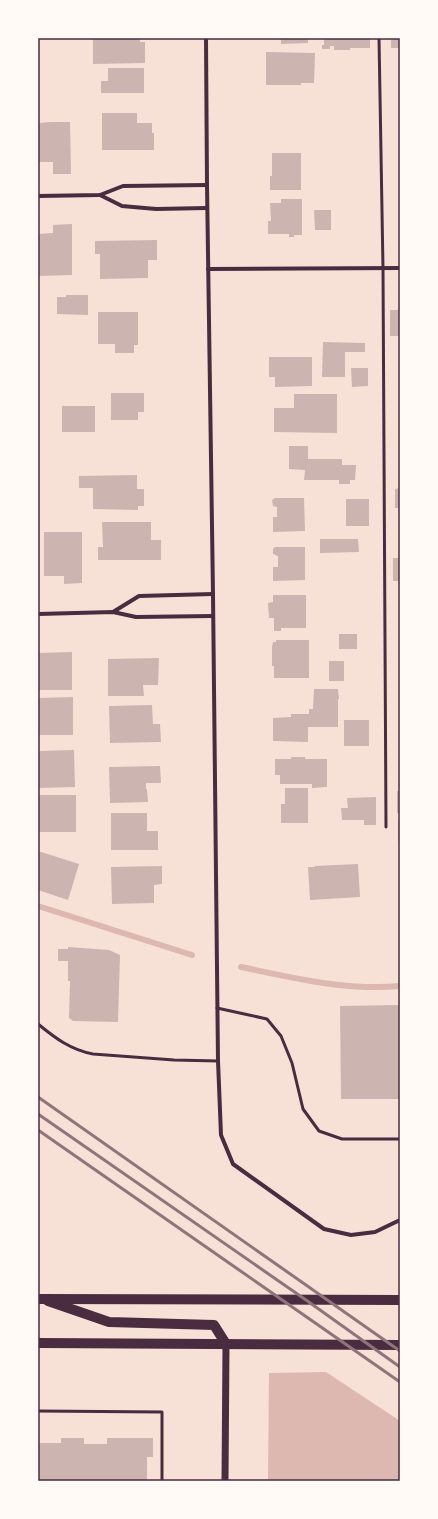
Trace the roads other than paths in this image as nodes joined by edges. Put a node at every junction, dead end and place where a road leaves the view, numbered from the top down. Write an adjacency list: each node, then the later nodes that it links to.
1 (206, 38): 3 (street)
2 (379, 38): 7 (lane)
3 (207, 185): 4 (street); 6 (street)
4 (100, 195): 5 (street); 6 (street)
5 (38, 196)
6 (207, 208): 9 (street)
7 (383, 268): 8 (street); 9 (street); 14 (lane)
8 (400, 268)
9 (208, 269): 10 (street)
10 (213, 594): 11 (street); 13 (street)
11 (113, 612): 12 (street); 13 (street)
12 (38, 614)
13 (213, 616): 15 (street)
14 (386, 827)
15 (217, 1008): 17 (street); 18 (lane)
16 (38, 1024): 17 (lane)
17 (218, 1061): 19 (street)
18 (400, 1139)
19 (400, 1220)
20 (39, 1299): 21 (main road); 23 (main road)
21 (400, 1300)
22 (38, 1343): 23 (main road)
23 (226, 1344): 24 (main road); 27 (street)
24 (400, 1345)
25 (38, 1411): 26 (lane)
26 (162, 1481)
27 (226, 1481)

